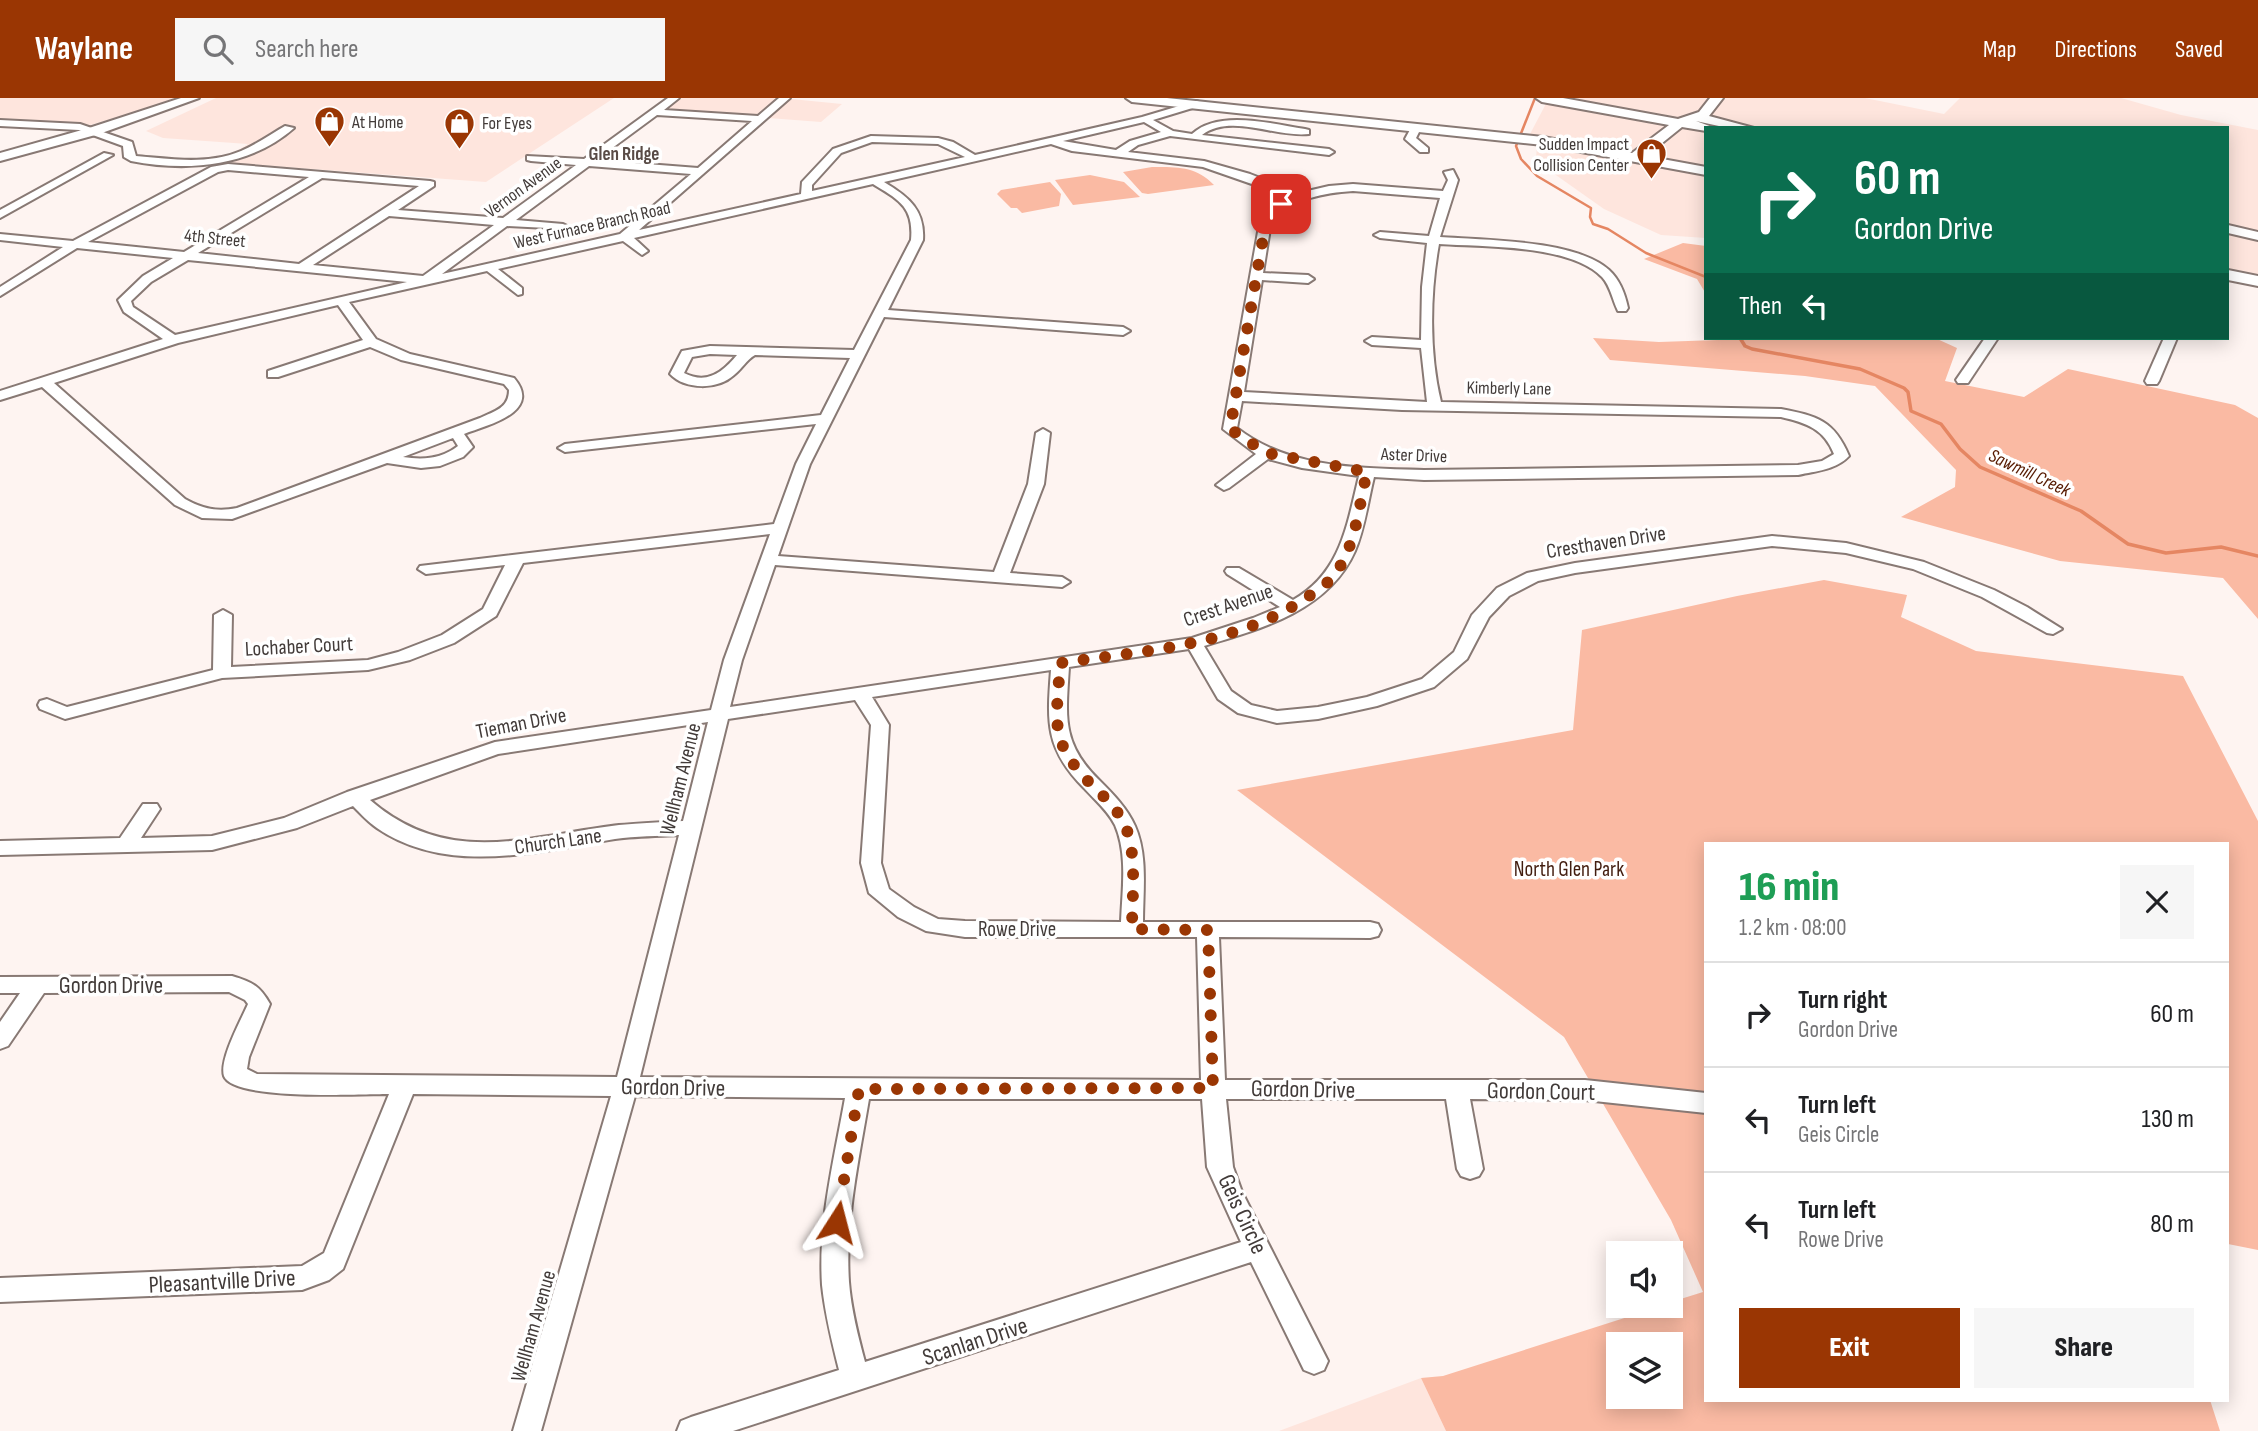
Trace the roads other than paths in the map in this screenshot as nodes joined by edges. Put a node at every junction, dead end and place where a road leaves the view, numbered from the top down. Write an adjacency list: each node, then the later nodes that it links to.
1 (193, 98): 21 (main road)
2 (205, 98): 21 (main road)
3 (674, 98): 12 (street, Vernon Avenue)
4 (785, 98): 13 (street)
5 (1132, 98): 10 (main road)
6 (1542, 98): 15 (main road)
7 (1590, 98): 11 (main road)
8 (1705, 98): 11 (main road); 15 (main road)
9 (1717, 98): 15 (main road)
10 (1196, 104): 14 (street, West Furnace Branch Road); 20 (main road)
11 (1643, 107): 15 (main road)
12 (656, 111): 13 (street); 34 (street, Vernon Avenue)
13 (760, 119): 35 (street)
14 (1145, 119): 23 (street); 25 (street, West Furnace Branch Road)
15 (1686, 120): 17 (main road); 18 (main road); 31 (main road)
16 (0, 123): 21 (street)
17 (1704, 126)
18 (1732, 126)
19 (289, 128): 21 (street)
20 (1416, 128): 26 (street); 31 (main road)
21 (94, 131): 30 (main road)
22 (1305, 132): 24 (street)
23 (1170, 133): 24 (street); 28 (street)
24 (1194, 137): 27 (street)
25 (1052, 141): 28 (street); 33 (street, West Furnace Branch Road)
26 (1424, 150)
27 (1329, 152)
28 (1119, 153): 41 (street)
29 (108, 155): 44 (street)
30 (0, 157)
31 (1636, 157): 36 (main road)
32 (531, 158): 34 (street)
33 (973, 158): 39 (street, West Furnace Branch Road); 40 (street)
34 (587, 162): 35 (street); 46 (street, Vernon Avenue)
35 (700, 171): 51 (street)
36 (1704, 171)
37 (1449, 172): 42 (street)
38 (320, 175): 43 (street); 55 (street); 57 (street)
39 (874, 180): 40 (street, West Furnace Branch Road); 69 (street, Wellham Avenue)
40 (807, 194): 51 (street, West Furnace Branch Road)
41 (1295, 195): 42 (street); 61 (street, Aster Drive)
42 (1446, 195): 54 (street)
43 (386, 212): 46 (street); 58 (street)
44 (0, 215)
45 (2229, 220): 47 (main road)
46 (505, 222): 48 (street); 63 (street, Vernon Avenue)
47 (2258, 226)
48 (563, 227)
49 (2229, 229): 52 (main road)
50 (1380, 235): 54 (street)
51 (625, 236): 56 (street); 59 (street, West Furnace Branch Road)
52 (2258, 236)
53 (0, 237): 55 (street, 4th Street)
54 (1433, 240): 68 (street); 76 (street)
55 (76, 244): 57 (street, 4th Street); 66 (street)
56 (642, 251)
57 (186, 255): 58 (street, 4th Street); 71 (street)
58 (303, 266): 63 (street, 4th Street)
59 (489, 267): 63 (street, West Furnace Branch Road); 65 (street)
60 (2229, 275): 64 (main road)
61 (1256, 276): 62 (street); 84 (street, Aster Drive)
62 (1308, 279)
63 (426, 280): 67 (street, West Furnace Branch Road)
64 (2258, 281)
65 (518, 291)
66 (0, 292)
67 (341, 300): 71 (street, West Furnace Branch Road); 75 (street)
68 (1622, 307)
69 (880, 313): 70 (street); 78 (street, Wellham Avenue)
70 (1123, 331)
71 (173, 340): 82 (street, West Furnace Branch Road)
72 (1990, 340): 80 (street)
73 (2169, 340): 81 (street)
74 (1372, 341): 76 (street)
75 (371, 342): 79 (street); 82 (street)
76 (1428, 344): 85 (street)
77 (753, 351): 77 (street); 78 (street)
78 (860, 354): 87 (street, Wellham Avenue)
79 (273, 374)
80 (1963, 380)
81 (2152, 381)
82 (44, 382): 83 (street, West Furnace Branch Road)
83 (0, 396)
84 (1236, 396): 85 (street, Kimberly Lane); 90 (street, Aster Drive)
85 (1436, 406): 86 (street, Kimberly Lane)
86 (1781, 413): 91 (street, Aster Drive)
87 (825, 419): 89 (street); 93 (street, Wellham Avenue)
88 (1043, 433): 98 (street)
89 (565, 448)
90 (1266, 453): 91 (street, Aster Drive); 92 (street)
91 (1367, 472): 100 (street, Crest Avenue)
92 (1224, 485)
93 (779, 528): 94 (street); 95 (street, Wellham Avenue)
94 (516, 560): 96 (street); 105 (street, Lochaber Court)
95 (768, 560): 98 (street); 108 (street, Wellham Avenue)
96 (426, 569)
97 (1233, 571): 100 (street)
98 (1000, 578): 99 (street)
99 (1062, 582)
100 (1293, 607): 103 (street, Crest Avenue)
101 (223, 615): 105 (street)
102 (2053, 629): 103 (street, Cresthaven Drive)
103 (1194, 643): 104 (street, Crest Avenue)
104 (1060, 663): 106 (street, Tieman Drive); 114 (street)
105 (222, 673): 107 (street, Lochaber Court)
106 (860, 693): 108 (street, Tieman Drive); 114 (street, Rowe Drive)
107 (47, 705)
108 (719, 713): 109 (street, Tieman Drive); 111 (street, Wellham Avenue)
109 (354, 797): 111 (street, Church Lane); 112 (street, Tieman Drive)
110 (150, 809): 112 (street)
111 (692, 828): 121 (street, Wellham Avenue)
112 (125, 847): 113 (street, Tieman Drive)
113 (0, 848)
114 (1132, 929): 115 (street, Rowe Drive)
115 (1208, 930): 116 (street, Rowe Drive); 122 (street, Geis Circle)
116 (1370, 930)
117 (0, 985): 118 (street, Gordon Drive)
118 (38, 985): 119 (street); 120 (street, Gordon Drive)
119 (0, 1040)
120 (405, 1084): 121 (street, Gordon Drive); 128 (street, Pleasantville Drive)
121 (626, 1087): 123 (street, Gordon Drive); 131 (street, Wellham Avenue)
122 (1213, 1088): 123 (street, Gordon Drive); 124 (street, Gordon Drive); 127 (street, Geis Circle)
123 (859, 1089): 130 (street)
124 (1456, 1090): 125 (street, Gordon Court); 126 (street, Gordon Court)
125 (1704, 1103)
126 (1471, 1169)
127 (1258, 1248): 129 (street, Geis Circle); 130 (street, Scanlan Drive)
128 (0, 1290)
129 (1314, 1361)
130 (855, 1380): 132 (street, Scanlan Drive)
131 (527, 1431)
132 (691, 1431)

